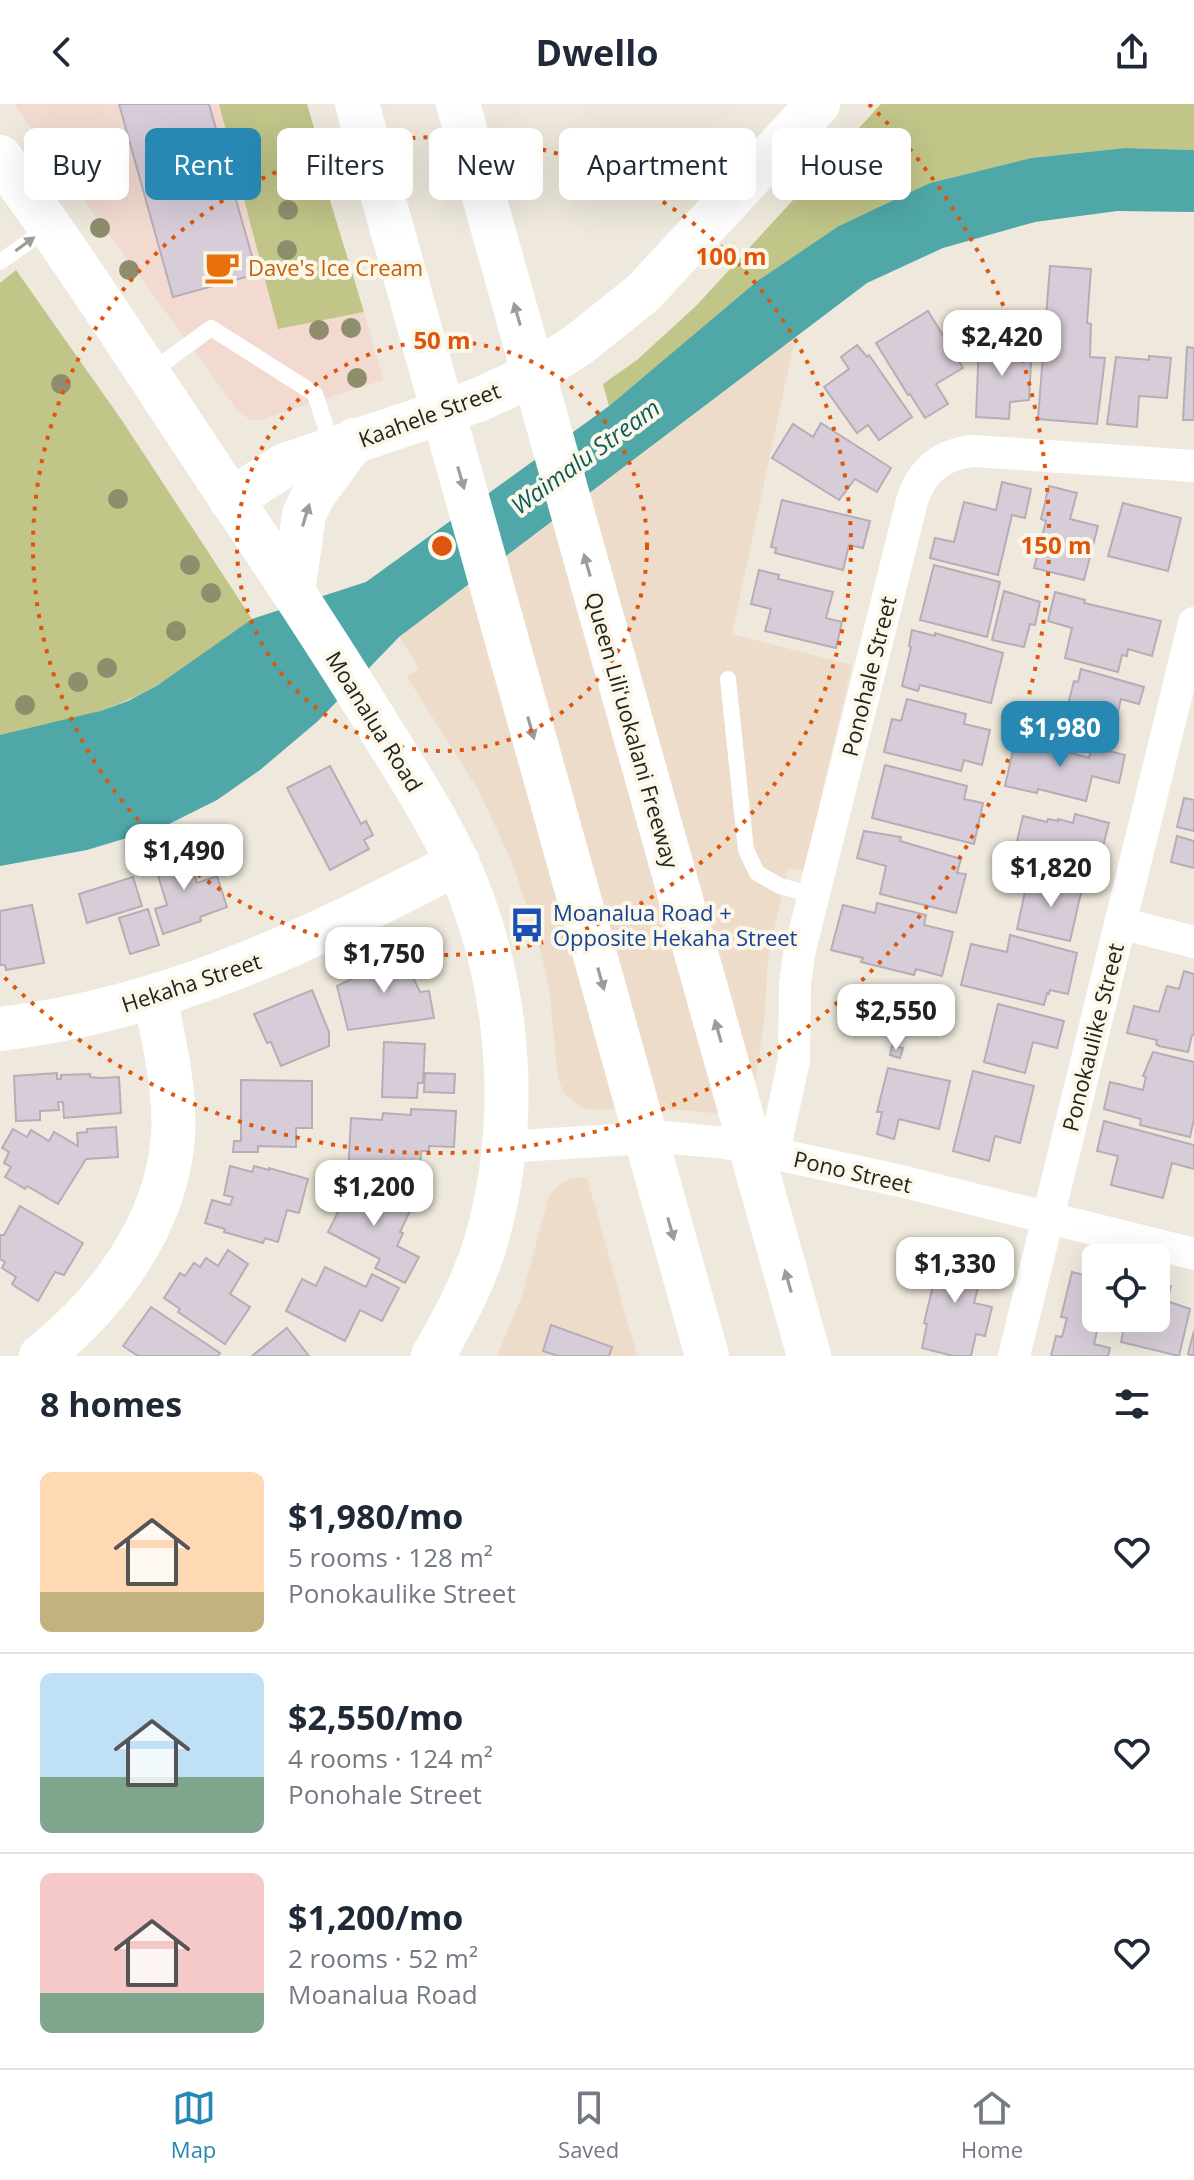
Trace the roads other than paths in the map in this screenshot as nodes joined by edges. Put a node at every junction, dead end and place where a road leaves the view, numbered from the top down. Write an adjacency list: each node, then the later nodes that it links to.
1 (357, 104): 26 (main road, one-way to 26)
2 (458, 104): 27 (main road, Queen Liliʻuokalani Freeway, one-way to 2)
3 (818, 104): 8 (main road, Kaahele Street)
4 (0, 157): 5 (main road, Moanalua Road)
5 (50, 226): 6 (lane, one-way to 5); 7 (main road, Moanalua Road)
6 (0, 262)
7 (149, 374): 8 (lane); 10 (main road, Moanalua Road)
8 (344, 444): 10 (main road, Kaahele Street); 11 (main road, one-way to 8)
9 (1194, 466): 15 (street, Ponohale Street)
10 (231, 500): 11 (main road, Moanalua Road)
11 (293, 592): 14 (main road, Moanalua Road)
12 (1194, 623): 16 (street, Ponokaulike Street)
13 (728, 679): 15 (lane)
14 (458, 863): 18 (main road, Hekaha Street); 20 (main road, Moanalua Road)
15 (814, 895): 21 (street, Ponohale Street)
16 (1120, 923): 17 (street); 22 (street, Ponokaulike Street)
17 (1194, 942)
18 (155, 997): 19 (main road, Hekaha Street); 24 (main road)
19 (0, 1029)
20 (505, 1147): 21 (street, Pono Street); 25 (main road, Moanalua Road)
21 (774, 1153): 22 (street, Pono Street)
22 (1048, 1218): 23 (street, Pono Street); 28 (street, Ponokaulike Street)
23 (1194, 1254)
24 (41, 1356)
25 (433, 1356)
26 (707, 1356)
27 (809, 1356)
28 (1014, 1356)

